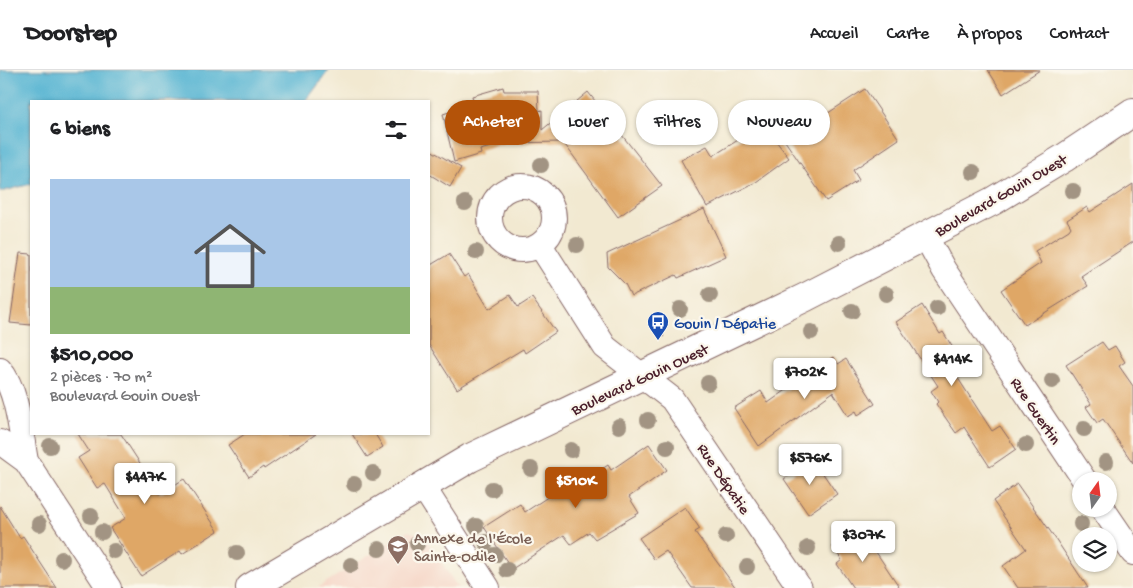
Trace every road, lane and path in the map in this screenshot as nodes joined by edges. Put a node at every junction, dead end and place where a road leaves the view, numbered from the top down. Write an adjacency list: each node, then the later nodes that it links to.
1 (1133, 112): 2 (street, Boulevard Gouin Ouest)
2 (926, 237): 9 (street, Boulevard Gouin Ouest); 12 (street, Rue Guertin)
3 (540, 245): 9 (street, Rue Dépatie)
4 (679, 319): 6 (path)
5 (659, 326): 7 (path)
6 (683, 331)
7 (663, 339)
8 (0, 370): 11 (street)
9 (642, 376): 13 (street, Boulevard Gouin Ouest); 19 (street, Rue Dépatie)
10 (0, 442): 11 (street)
11 (26, 461): 16 (street)
12 (1079, 472)
13 (422, 485): 17 (street, Boulevard Gouin Ouest); 18 (street)
14 (1109, 518): 15 (street)
15 (1133, 553)
16 (109, 588)
17 (250, 588)
18 (488, 588)
19 (800, 588)

